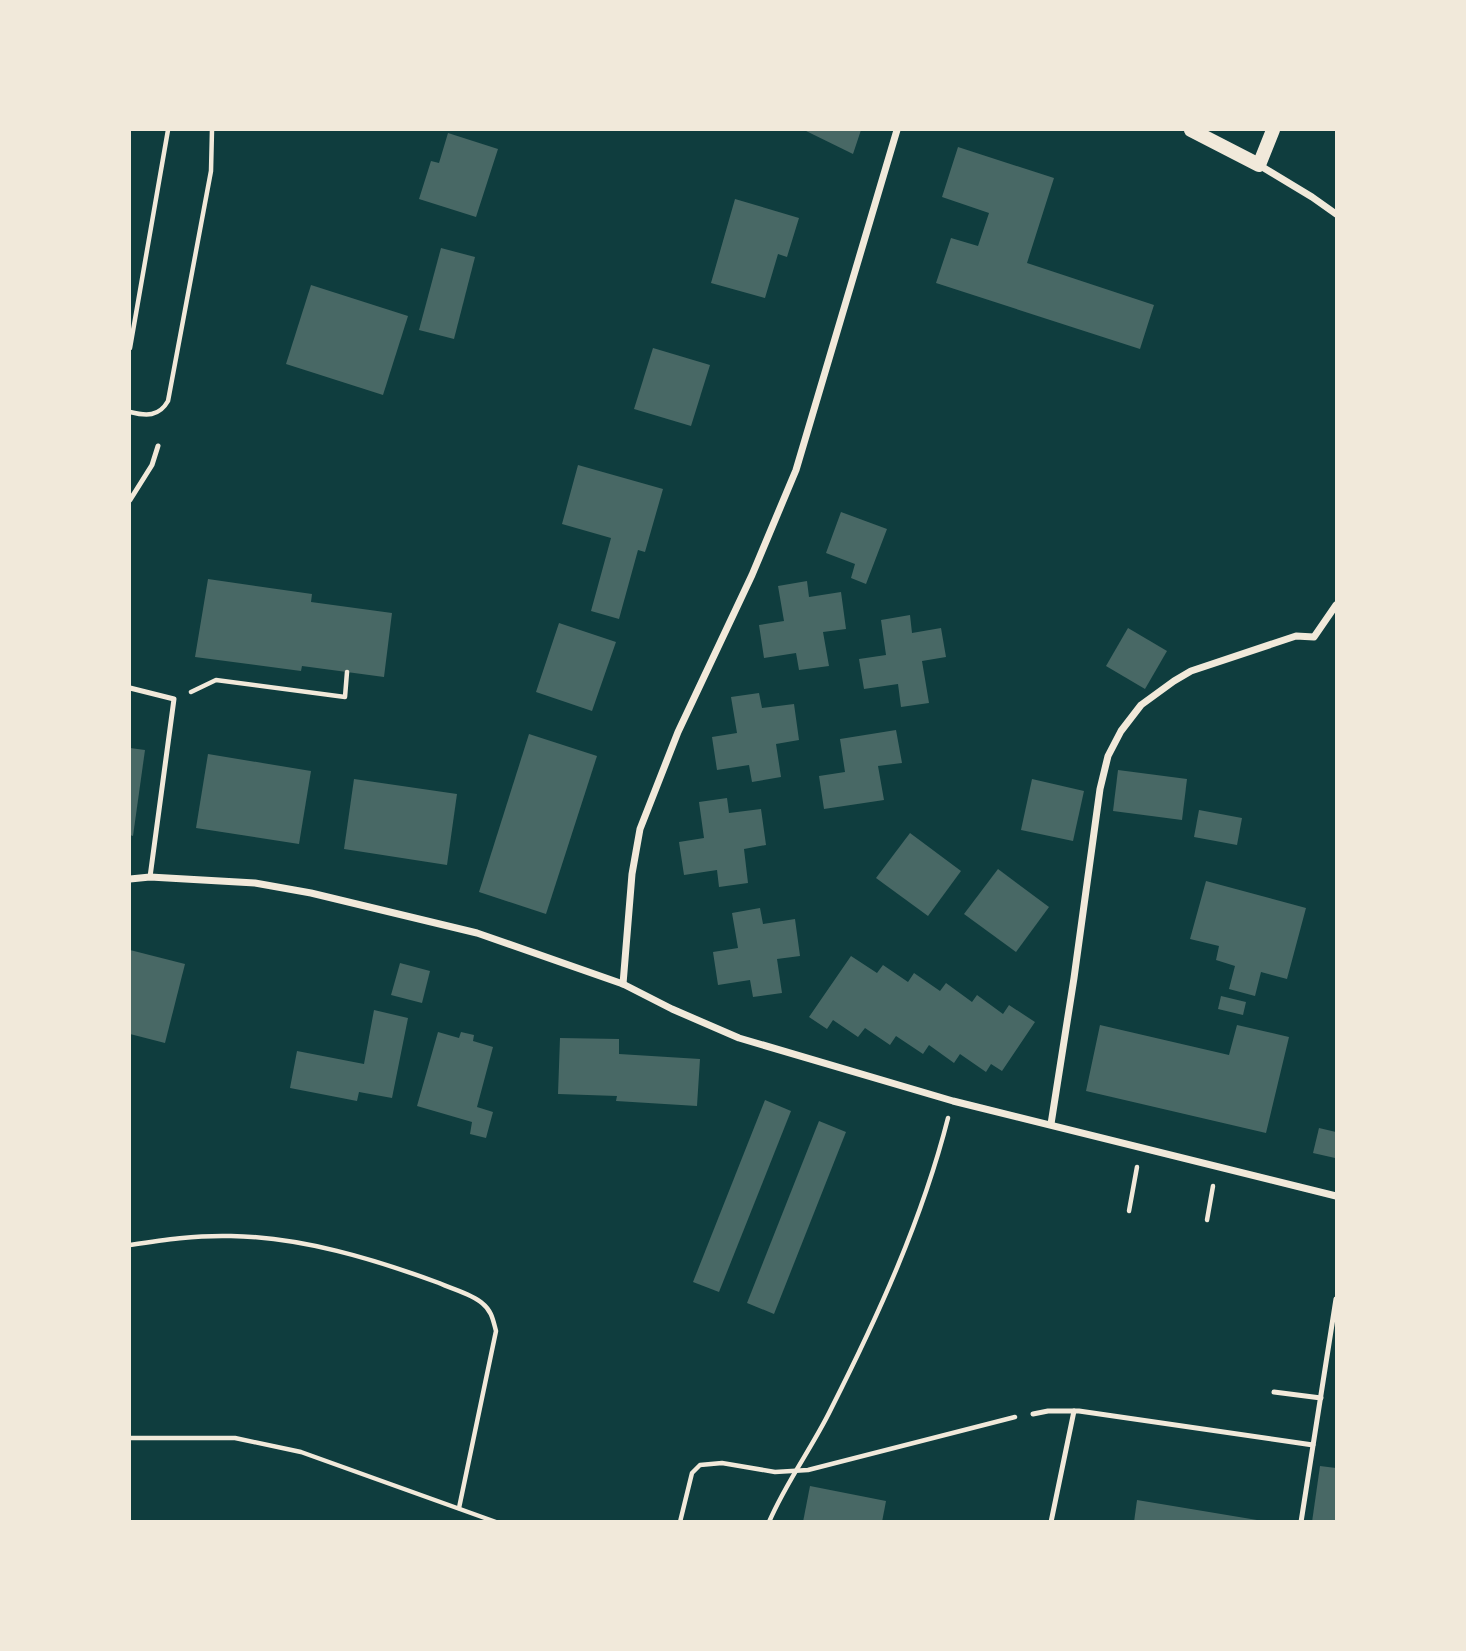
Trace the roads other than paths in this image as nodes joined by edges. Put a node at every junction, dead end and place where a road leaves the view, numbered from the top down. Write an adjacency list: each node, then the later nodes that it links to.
1 (897, 130): 12 (street)
2 (1191, 130): 4 (main road)
3 (1273, 130): 4 (main road)
4 (1259, 165): 5 (street)
5 (1336, 214)
6 (158, 446): 7 (lane)
7 (130, 500)
8 (1336, 605): 13 (street)
9 (130, 688): 10 (lane)
10 (150, 877): 11 (street); 12 (street)
11 (130, 879)
12 (623, 985): 13 (street)
13 (1051, 1124): 14 (street)
14 (1336, 1196)
15 (1336, 1299): 17 (lane)
16 (1274, 1392): 17 (lane)
17 (1321, 1398): 20 (lane)
18 (1074, 1410): 19 (lane); 20 (lane); 21 (lane)
19 (1033, 1414)
20 (1313, 1445): 22 (lane)
21 (1051, 1521)
22 (1301, 1521)

